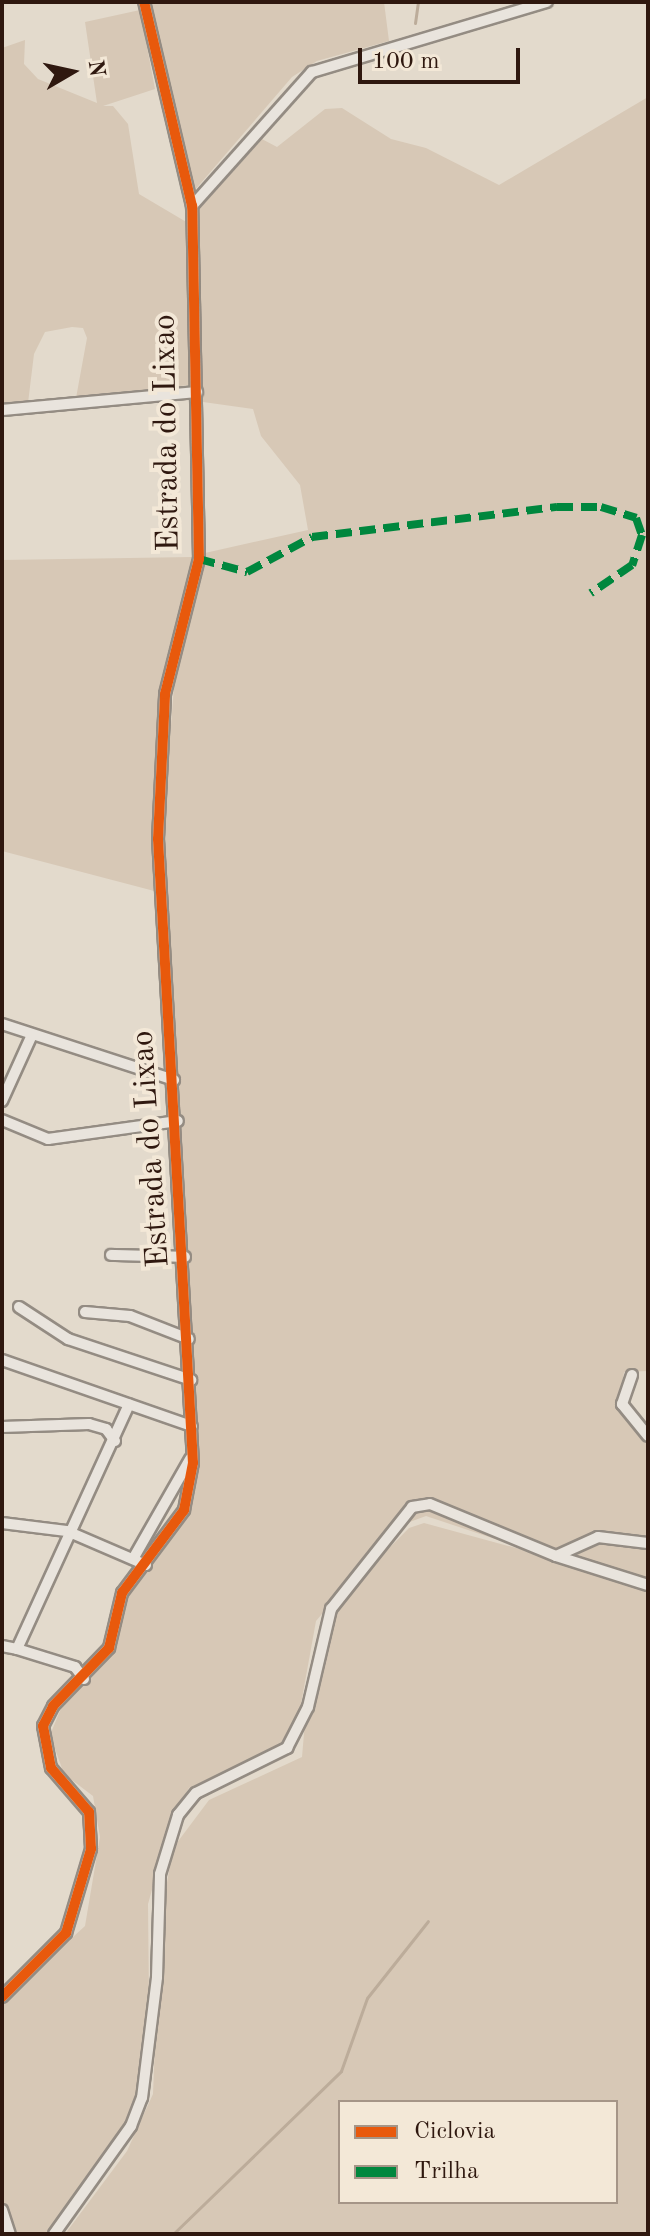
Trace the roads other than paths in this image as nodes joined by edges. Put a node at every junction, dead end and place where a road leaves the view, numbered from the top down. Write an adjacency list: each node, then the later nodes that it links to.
1 (144, 2): 5 (street, Estrada do Lixao)
2 (509, 2): 4 (street)
3 (547, 2): 4 (street)
4 (508, 14): 5 (street)
5 (192, 206): 6 (street, Estrada do Lixao)
6 (197, 392): 7 (street); 10 (street, Estrada do Lixao)
7 (2, 410)
8 (2, 1024): 9 (street)
9 (32, 1035): 10 (street); 11 (street)
10 (174, 1080): 12 (street, Estrada do Lixao)
11 (2, 1101)
12 (178, 1121): 13 (street); 15 (street, Estrada do Lixao)
13 (3, 1123)
14 (111, 1255): 15 (street)
15 (185, 1257): 18 (street, Estrada do Lixao)
16 (19, 1307): 21 (street)
17 (85, 1312): 18 (street)
18 (189, 1339): 21 (street, Estrada do Lixao)
19 (2, 1360): 22 (street)
20 (632, 1375): 25 (street)
21 (191, 1380): 23 (street, Estrada do Lixao)
22 (129, 1404): 23 (street); 26 (street)
23 (192, 1426): 27 (street, Estrada do Lixao)
24 (2, 1427): 26 (street)
25 (648, 1436)
26 (115, 1441): 29 (street)
27 (193, 1453): 32 (street); 33 (street, Estrada do Lixao)
28 (2, 1523): 29 (street)
29 (67, 1531): 32 (street); 36 (street)
30 (648, 1543): 31 (street)
31 (556, 1556): 34 (street); 41 (street)
32 (133, 1559): 33 (street)
33 (146, 1565): 37 (street, Estrada do Lixao)
34 (648, 1585)
35 (2, 1646): 36 (street)
36 (17, 1649): 37 (street)
37 (84, 1679): 38 (street, Estrada do Lixao)
38 (2, 1997)
39 (2, 2210): 40 (street)
40 (10, 2234)
41 (54, 2234)

